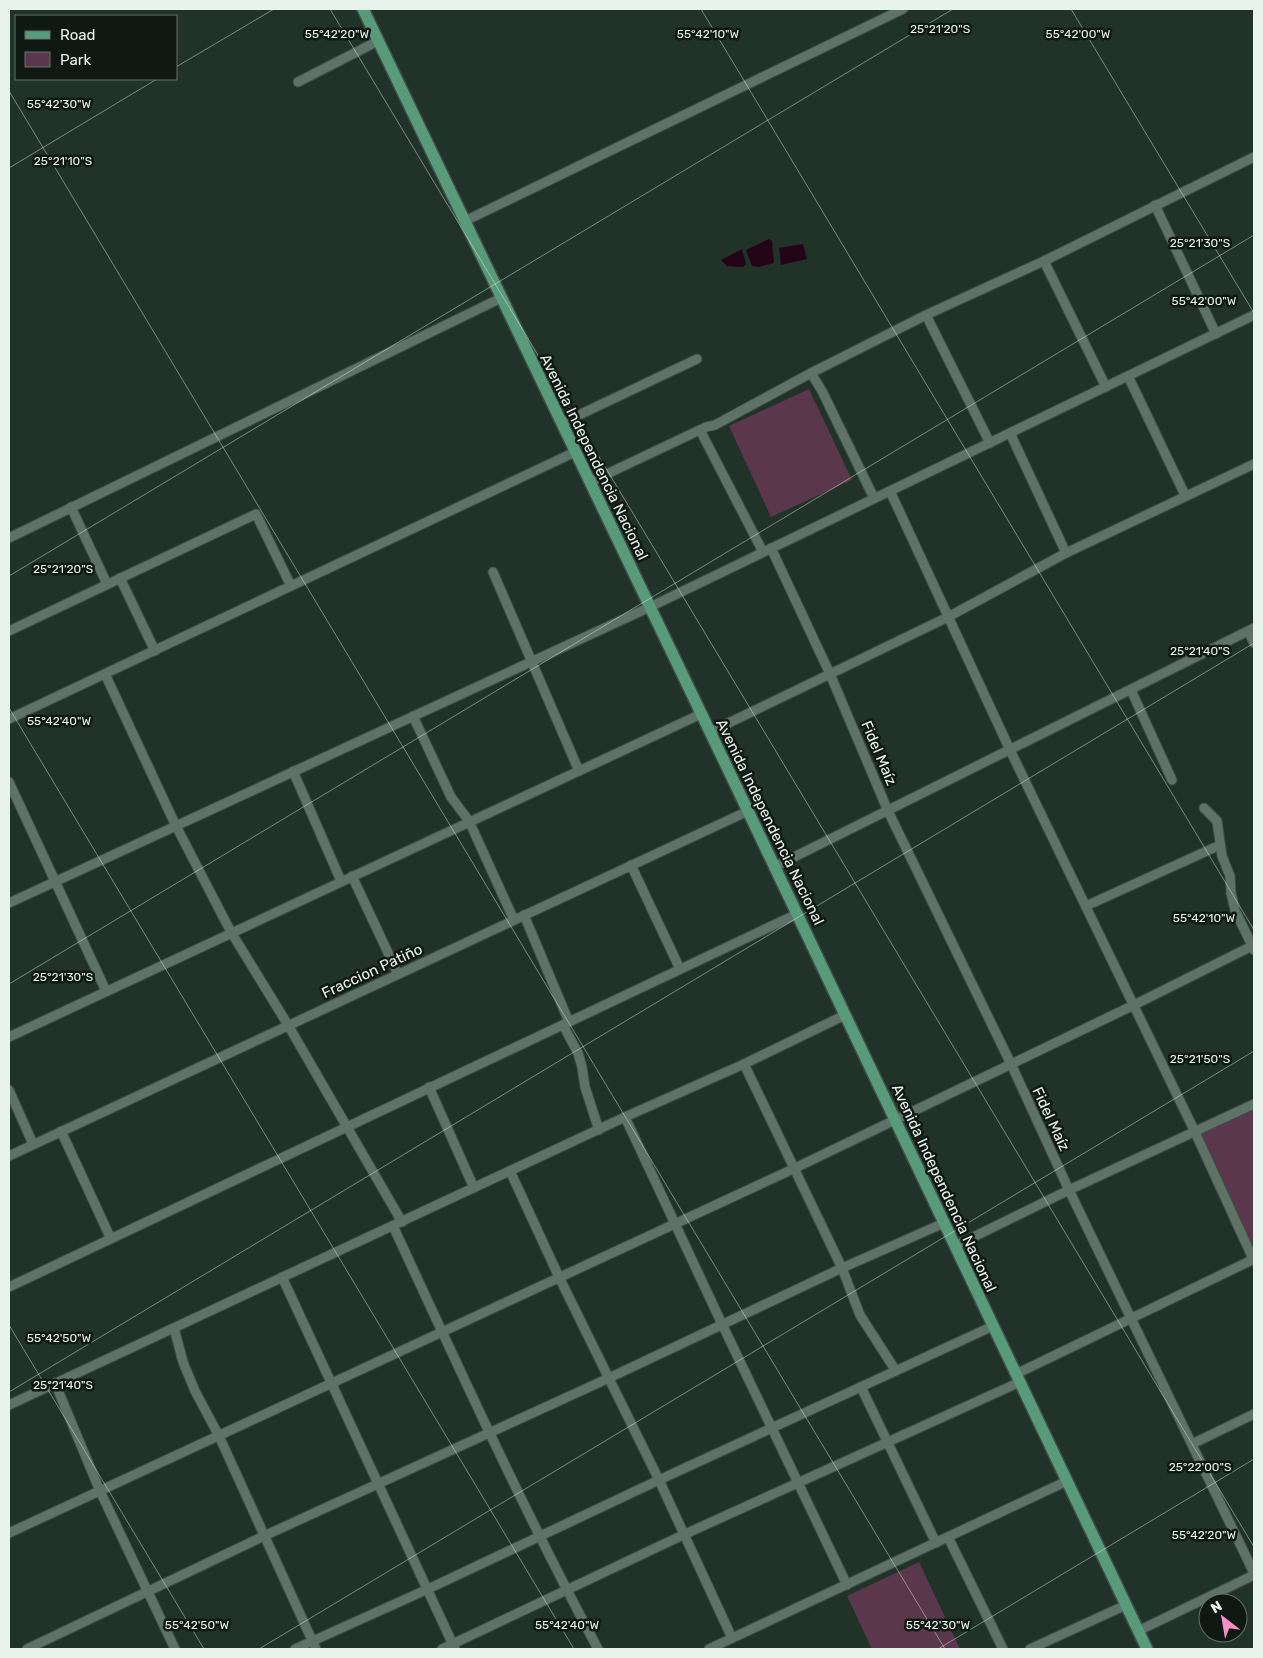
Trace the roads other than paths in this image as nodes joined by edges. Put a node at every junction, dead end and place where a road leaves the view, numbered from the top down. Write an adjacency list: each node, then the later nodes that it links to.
1 (363, 9): 3 (main road, Avenida Independencia Nacional)
2 (903, 9): 7 (street)
3 (378, 41): 4 (street); 7 (main road, Avenida Independencia Nacional)
4 (298, 82)
5 (1254, 157): 6 (street)
6 (1155, 205): 8 (street); 13 (street)
7 (465, 221): 9 (main road, Avenida Independencia Nacional)
8 (1044, 261): 10 (street); 17 (street)
9 (501, 298): 18 (main road, Avenida Independencia Nacional); 28 (street)
10 (926, 315): 15 (street); 21 (street)
11 (1252, 316): 12 (street); 13 (street)
12 (1254, 327)
13 (1216, 334): 16 (street)
14 (697, 360): 18 (street)
15 (811, 373): 19 (street); 27 (street)
16 (1128, 376): 17 (street); 26 (street)
17 (1106, 387): 20 (street)
18 (562, 423): 22 (main road, Avenida Independencia Nacional)
19 (700, 430): 24 (street); 30 (street, Fidel Maíz)
20 (1010, 433): 21 (street); 31 (street)
21 (990, 442): 25 (street)
22 (575, 452): 24 (main road, Avenida Independencia Nacional); 35 (street)
23 (1254, 464): 26 (street)
24 (590, 482): 36 (main road, Avenida Independencia Nacional)
25 (890, 491): 27 (street); 37 (street)
26 (1185, 495): 31 (street)
27 (874, 498): 30 (street)
28 (71, 508): 29 (street); 34 (street)
29 (9, 538)
30 (767, 550): 36 (street); 44 (street, Fidel Maíz)
31 (1066, 553): 37 (street)
32 (493, 572): 42 (street)
33 (120, 578): 34 (street); 35 (street); 41 (street)
34 (107, 584): 39 (street)
35 (291, 586): 41 (street)
36 (650, 607): 42 (street); 46 (main road, Avenida Independencia Nacional)
37 (948, 617): 44 (street); 50 (street)
38 (1251, 629): 40 (street); 45 (street)
39 (9, 631)
40 (1254, 643)
41 (155, 651): 43 (street)
42 (532, 661): 47 (street); 52 (street)
43 (105, 674): 48 (street); 59 (street)
44 (830, 674): 49 (street); 57 (street, Fidel Maíz)
45 (1131, 690): 50 (street); 53 (street)
46 (701, 714): 49 (main road, Avenida Independencia Nacional); 52 (street)
47 (413, 716): 51 (street); 58 (street)
48 (9, 720)
49 (710, 732): 56 (main road, Avenida Independencia Nacional)
50 (1010, 750): 57 (street); 67 (street)
51 (293, 771): 59 (street); 64 (street)
52 (579, 771): 58 (street)
53 (1172, 780)
54 (9, 782): 65 (street)
55 (1204, 808): 60 (street)
56 (748, 811): 61 (street, Fraccion Patiño); 62 (main road, Avenida Independencia Nacional)
57 (888, 811): 62 (street); 82 (street, Fidel Maíz)
58 (470, 821): 63 (street); 70 (street)
59 (176, 826): 65 (street); 71 (street)
60 (1220, 845): 67 (street); 72 (street)
61 (631, 865): 69 (street, Fraccion Patiño); 73 (street)
62 (774, 867): 68 (main road, Avenida Independencia Nacional)
63 (352, 876): 64 (street); 74 (street)
64 (341, 881): 71 (street)
65 (54, 882): 66 (street); 75 (street)
66 (9, 903)
67 (1086, 906): 76 (street)
68 (797, 914): 73 (street); 77 (main road, Avenida Independencia Nacional)
69 (524, 915): 70 (street, Fraccion Patiño); 78 (street)
70 (514, 920): 74 (street, Fraccion Patiño)
71 (231, 932): 75 (street); 79 (street)
72 (1254, 947): 76 (street)
73 (680, 969): 78 (street)
74 (398, 974): 79 (street, Fraccion Patiño)
75 (106, 991): 80 (street)
76 (1134, 1005): 82 (street); 91 (street)
77 (845, 1015): 81 (street); 87 (main road, Avenida Independencia Nacional)
78 (566, 1023): 83 (street); 89 (street)
79 (288, 1025): 88 (street); 90 (street, Fraccion Patiño)
80 (9, 1037)
81 (744, 1064): 86 (street); 94 (street)
82 (1011, 1064): 87 (street); 97 (street, Fidel Maíz)
83 (430, 1087): 88 (street); 96 (street)
84 (9, 1090): 92 (street)
85 (1254, 1104): 91 (street)
86 (625, 1117): 89 (street); 99 (street)
87 (895, 1120): 94 (street); 100 (main road, Avenida Independencia Nacional)
88 (346, 1126): 98 (street); 102 (street)
89 (599, 1130): 95 (street)
90 (61, 1131): 92 (street, Fraccion Patiño); 102 (street)
91 (1195, 1132): 97 (street); 104 (street)
92 (33, 1144): 93 (street, Fraccion Patiño)
93 (9, 1156)
94 (793, 1169): 99 (street); 105 (street)
95 (510, 1171): 96 (street); 107 (street)
96 (474, 1188): 98 (street)
97 (1068, 1190): 103 (street); 109 (street, Fidel Maíz)
98 (402, 1222): 101 (street)
99 (674, 1222): 107 (street); 110 (street)
100 (944, 1223): 103 (main road, Avenida Independencia Nacional); 105 (street)
101 (393, 1226): 106 (street); 113 (street)
102 (111, 1238): 108 (street)
103 (955, 1246): 111 (main road, Avenida Independencia Nacional)
104 (1254, 1260): 109 (street)
105 (842, 1268): 110 (street); 114 (street)
106 (282, 1277): 112 (street); 118 (street)
107 (559, 1277): 113 (street); 115 (street)
108 (9, 1287)
109 (1131, 1318): 116 (street); 126 (street, Fidel Maíz)
110 (722, 1324): 115 (street); 122 (street)
111 (993, 1326): 114 (street); 116 (main road, Avenida Independencia Nacional)
112 (174, 1328): 117 (street); 124 (street)
113 (442, 1332): 118 (street); 123 (street)
114 (896, 1371): 119 (street)
115 (609, 1378): 123 (street); 127 (street)
116 (1018, 1378): 125 (street); 128 (main road, Avenida Independencia Nacional)
117 (55, 1384): 120 (street); 131 (street)
118 (331, 1384): 124 (street); 130 (street)
119 (861, 1387): 122 (street); 125 (street)
120 (9, 1405)
121 (1254, 1414): 126 (street)
122 (772, 1428): 127 (street); 129 (street)
123 (490, 1432): 130 (street); 134 (street)
124 (219, 1436): 131 (street); 133 (street)
125 (888, 1442): 129 (street); 137 (street)
126 (1192, 1444): 138 (street, Fidel Maíz)
127 (659, 1480): 134 (street); 135 (street)
128 (1067, 1481): 136 (street); 143 (main road, Avenida Independencia Nacional)
129 (799, 1483): 135 (street); 139 (street)
130 (378, 1484): 133 (street); 140 (street)
131 (100, 1491): 132 (street); 142 (street)
132 (9, 1533)
133 (264, 1536): 142 (street); 146 (street)
134 (540, 1536): 140 (street); 141 (street)
135 (683, 1536): 141 (street); 145 (street)
136 (948, 1537): 137 (street); 154 (street)
137 (936, 1543): 139 (street)
138 (1254, 1574): 144 (street)
139 (847, 1584): 145 (street)
140 (428, 1589): 146 (street); 147 (street)
141 (566, 1591): 147 (street); 152 (street)
142 (148, 1592): 148 (street); 149 (street)
143 (1126, 1606): 144 (main road, Avenida Independencia Nacional); 155 (street)
144 (1138, 1632): 156 (main road, Avenida Independencia Nacional)
145 (732, 1638): 153 (street)
146 (314, 1645): 150 (street)
147 (453, 1647): 151 (street)
148 (29, 1649)
149 (175, 1649)
150 (295, 1649)
151 (442, 1649)
152 (598, 1649)
153 (709, 1649)
154 (1002, 1649)
155 (1030, 1649)
156 (1147, 1649)

